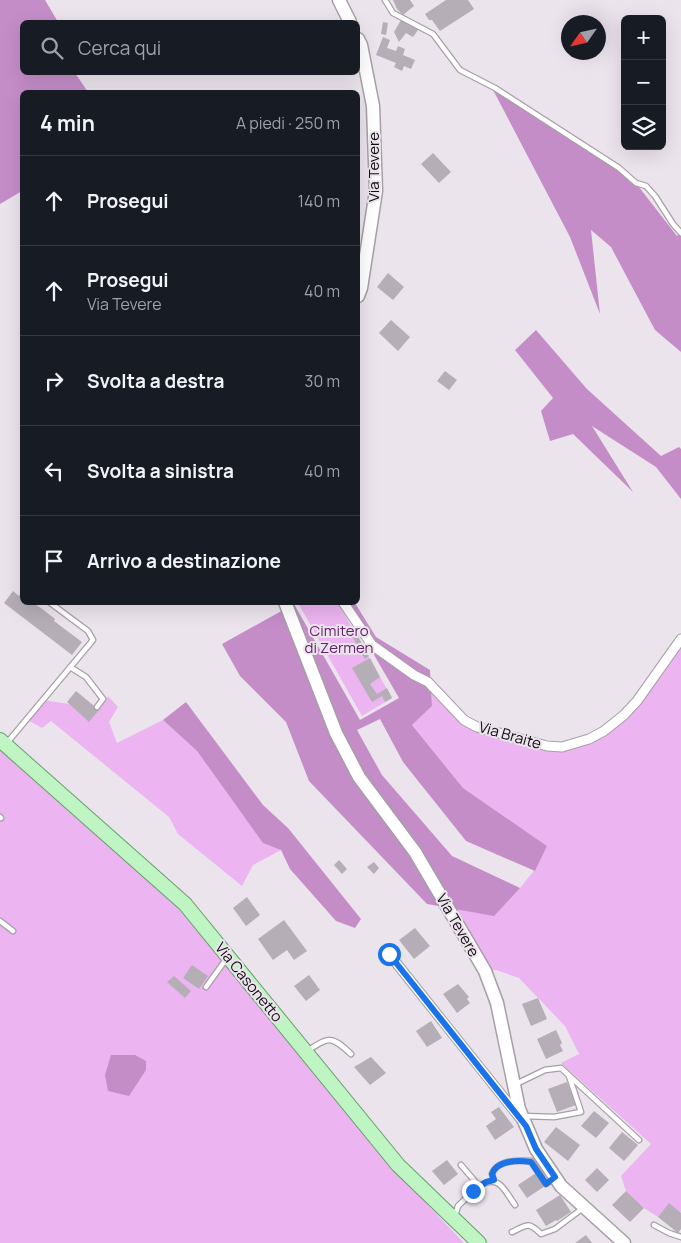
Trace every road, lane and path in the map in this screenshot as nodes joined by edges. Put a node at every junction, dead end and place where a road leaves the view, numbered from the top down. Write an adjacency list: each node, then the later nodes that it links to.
1 (339, 0): 3 (main road)
2 (385, 0): 5 (lane)
3 (349, 20)
4 (360, 44): 6 (main road, Via Tevere)
5 (681, 233)
6 (360, 283)
7 (56, 605): 11 (lane)
8 (286, 605): 22 (main road, Via Tevere)
9 (345, 605): 10 (street, Via Braite)
10 (681, 639)
11 (70, 667): 12 (lane); 13 (lane)
12 (96, 707)
13 (2, 745): 17 (main road, Via Casonetto)
14 (0, 921): 15 (lane)
15 (13, 931)
16 (389, 954): 23 (street)
17 (228, 956): 18 (lane); 19 (main road, Via Casonetto)
18 (206, 987)
19 (305, 1052): 20 (lane); 31 (main road, Via Casonetto)
20 (350, 1054)
21 (568, 1074): 22 (lane); 23 (lane); 24 (lane)
22 (513, 1085): 23 (main road, Via Tevere)
23 (524, 1121): 26 (main road, Via Tevere)
24 (639, 1140)
25 (461, 1165): 28 (lane)
26 (555, 1177): 27 (lane); 30 (main road, Via Tevere)
27 (494, 1180): 28 (lane); 29 (lane)
28 (479, 1186): 31 (lane)
29 (515, 1205)
30 (584, 1207): 33 (lane); 36 (main road, Via Tevere)
31 (453, 1219): 35 (main road, Via Casonetto)
32 (654, 1225): 34 (lane)
33 (512, 1232)
34 (681, 1237)
35 (471, 1240)
36 (624, 1243)

